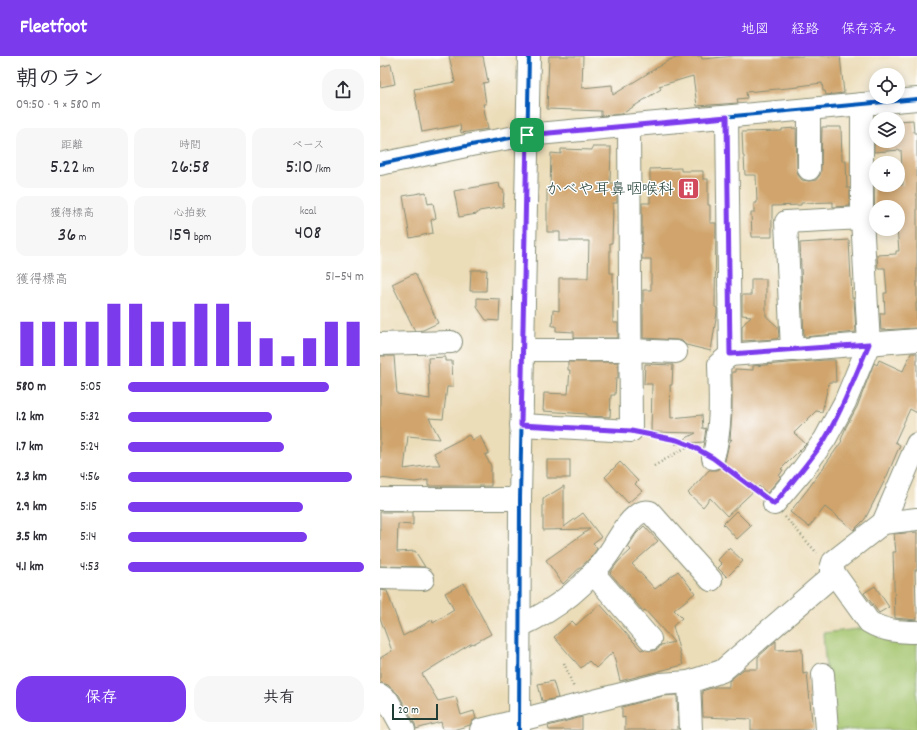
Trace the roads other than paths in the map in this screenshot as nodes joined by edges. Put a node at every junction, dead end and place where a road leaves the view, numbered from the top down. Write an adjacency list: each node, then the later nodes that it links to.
1 (529, 56): 7 (street)
2 (917, 99): 3 (street)
3 (862, 104): 4 (street); 10 (street)
4 (809, 109): 5 (street); 9 (street)
5 (727, 117): 6 (street); 19 (street)
6 (629, 126): 7 (street); 16 (street)
7 (527, 135): 8 (street); 15 (street)
8 (380, 164)
9 (810, 170)
10 (862, 218): 14 (street); 17 (street)
11 (917, 340): 14 (street)
12 (451, 342): 13 (street)
13 (380, 344)
14 (869, 344): 17 (street); 25 (street)
15 (523, 350): 16 (street); 20 (street)
16 (631, 350): 18 (street); 20 (street)
17 (792, 350): 19 (street)
18 (676, 352)
19 (730, 354): 22 (street)
20 (521, 425): 24 (street)
21 (917, 444): 27 (street)
22 (713, 458)
23 (380, 499): 24 (street)
24 (520, 500): 33 (street)
25 (774, 504)
26 (917, 519): 27 (street)
27 (883, 523): 28 (street)
28 (831, 569): 34 (street); 37 (street)
29 (593, 573): 32 (street); 33 (street); 35 (street)
30 (380, 578): 31 (street)
31 (423, 579)
32 (711, 580)
33 (520, 626): 39 (street)
34 (917, 632)
35 (650, 640)
36 (823, 674): 43 (street)
37 (689, 682): 39 (street); 42 (street)
38 (380, 695): 40 (street)
39 (520, 726): 41 (street)
40 (404, 730)
41 (481, 730)
42 (691, 730)
43 (827, 730)

